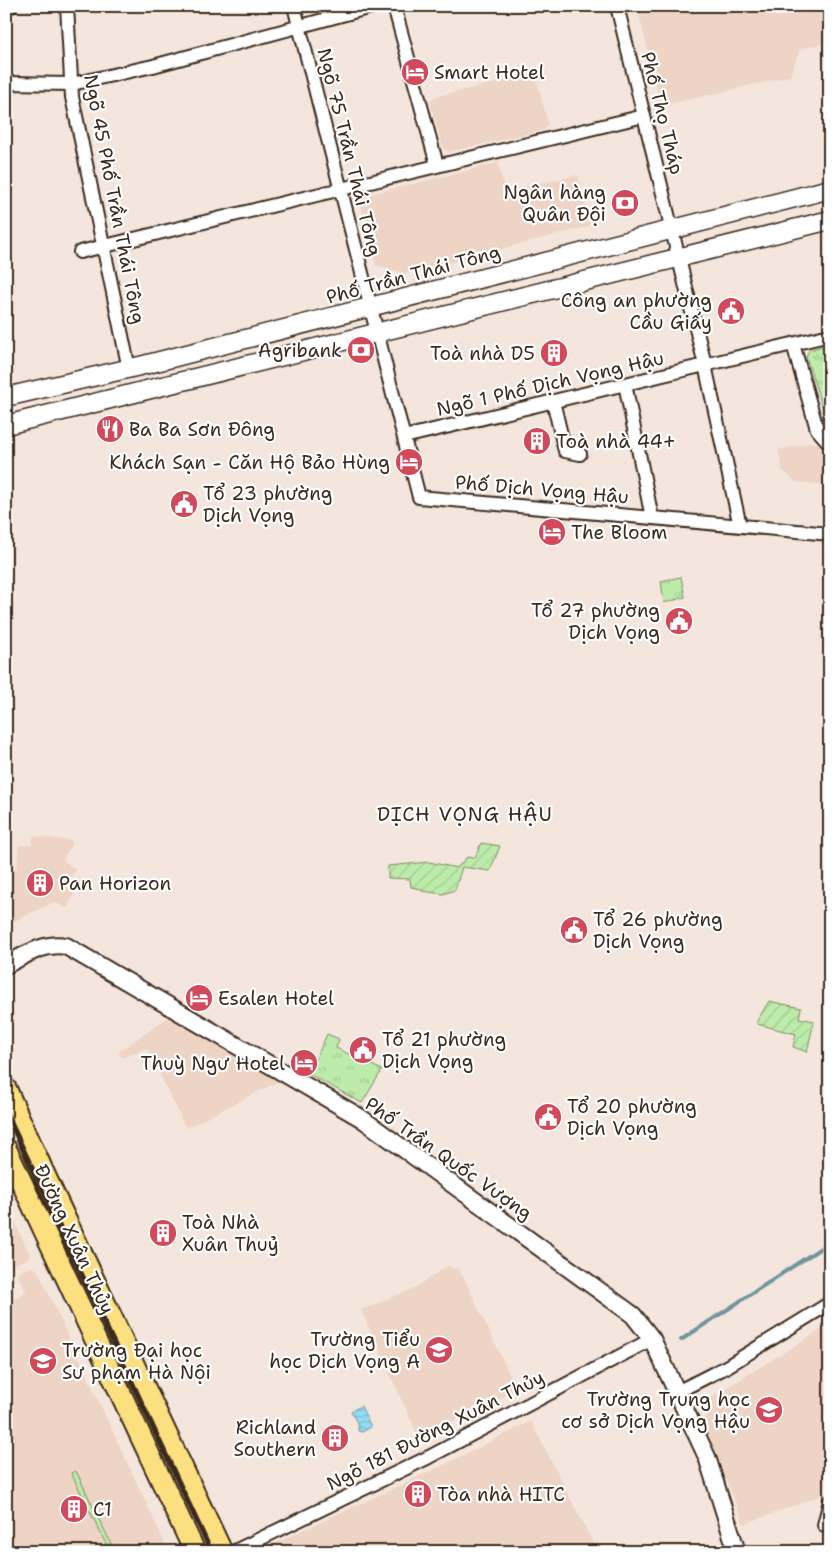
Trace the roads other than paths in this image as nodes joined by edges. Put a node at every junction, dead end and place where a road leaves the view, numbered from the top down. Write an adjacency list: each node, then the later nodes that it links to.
1 (10, 6): 7 (street)
2 (67, 6): 10 (street, Ngõ 45 Phố Trần Thái Tông)
3 (294, 6): 8 (street, Ngõ 75 Trần Thái Tông)
4 (375, 6): 8 (street)
5 (394, 6): 12 (street)
6 (617, 6): 11 (street, Phố Thọ Tháp)
7 (6, 9)
8 (299, 27): 10 (street); 14 (street, Ngõ 75 Trần Thái Tông)
9 (6, 83): 10 (street)
10 (72, 84): 17 (street, Ngõ 45 Phố Trần Thái Tông)
11 (644, 116): 12 (street); 16 (street, Phố Thọ Tháp)
12 (437, 165): 14 (street)
13 (830, 189): 16 (main road, Phố Trần Thái Tông)
14 (340, 190): 17 (street); 20 (street, Ngõ 75 Trần Thái Tông)
15 (830, 220): 19 (main road)
16 (672, 229): 19 (street, Phố Thọ Tháp); 20 (main road, Phố Trần Thái Tông)
17 (104, 246): 18 (street); 25 (street, Ngõ 45 Phố Trần Thái Tông)
18 (80, 252)
19 (678, 257): 21 (main road); 24 (street, Phố Thọ Tháp)
20 (370, 307): 21 (street, Ngõ 75 Trần Thái Tông); 25 (main road, Phố Trần Thái Tông)
21 (378, 332): 27 (main road); 31 (street, Phố Dịch Vọng Hậu)
22 (830, 335): 23 (street, Ngõ 1 Phố Dịch Vọng Hậu)
23 (794, 344): 24 (street, Ngõ 1 Phố Dịch Vọng Hậu); 32 (street)
24 (705, 364): 26 (street, Ngõ 1 Phố Dịch Vọng Hậu); 35 (street, Phố Thọ Tháp)
25 (129, 368): 27 (main road); 28 (main road, Phố Trần Thái Tông)
26 (625, 384): 29 (street, Ngõ 1 Phố Dịch Vọng Hậu); 34 (street)
27 (135, 393): 30 (main road)
28 (6, 397)
29 (553, 401): 31 (street, Ngõ 1 Phố Dịch Vọng Hậu); 33 (street)
30 (6, 425)
31 (404, 437): 34 (street, Phố Dịch Vọng Hậu)
32 (830, 444)
33 (580, 454)
34 (652, 518): 35 (street, Phố Dịch Vọng Hậu)
35 (740, 526): 36 (street, Phố Dịch Vọng Hậu)
36 (830, 534)
37 (6, 966): 41 (street, Phố Trần Quốc Vượng)
38 (6, 1088): 43 (main road, Đường Xuân Thủy)
39 (6, 1149): 44 (main road, Đường Xuân Thủy)
40 (830, 1303): 42 (street)
41 (652, 1339): 42 (street, Phố Trần Quốc Vượng); 49 (street, Ngõ 181 Đường Xuân Thủy)
42 (676, 1392): 50 (street, Phố Trần Quốc Vượng)
43 (172, 1445): 44 (main road); 48 (main road, Đường Xuân Thủy)
44 (149, 1455): 47 (main road, Đường Xuân Thủy)
45 (830, 1501): 46 (street)
46 (827, 1524)
47 (195, 1552)
48 (222, 1552)
49 (233, 1552)
50 (737, 1552)

